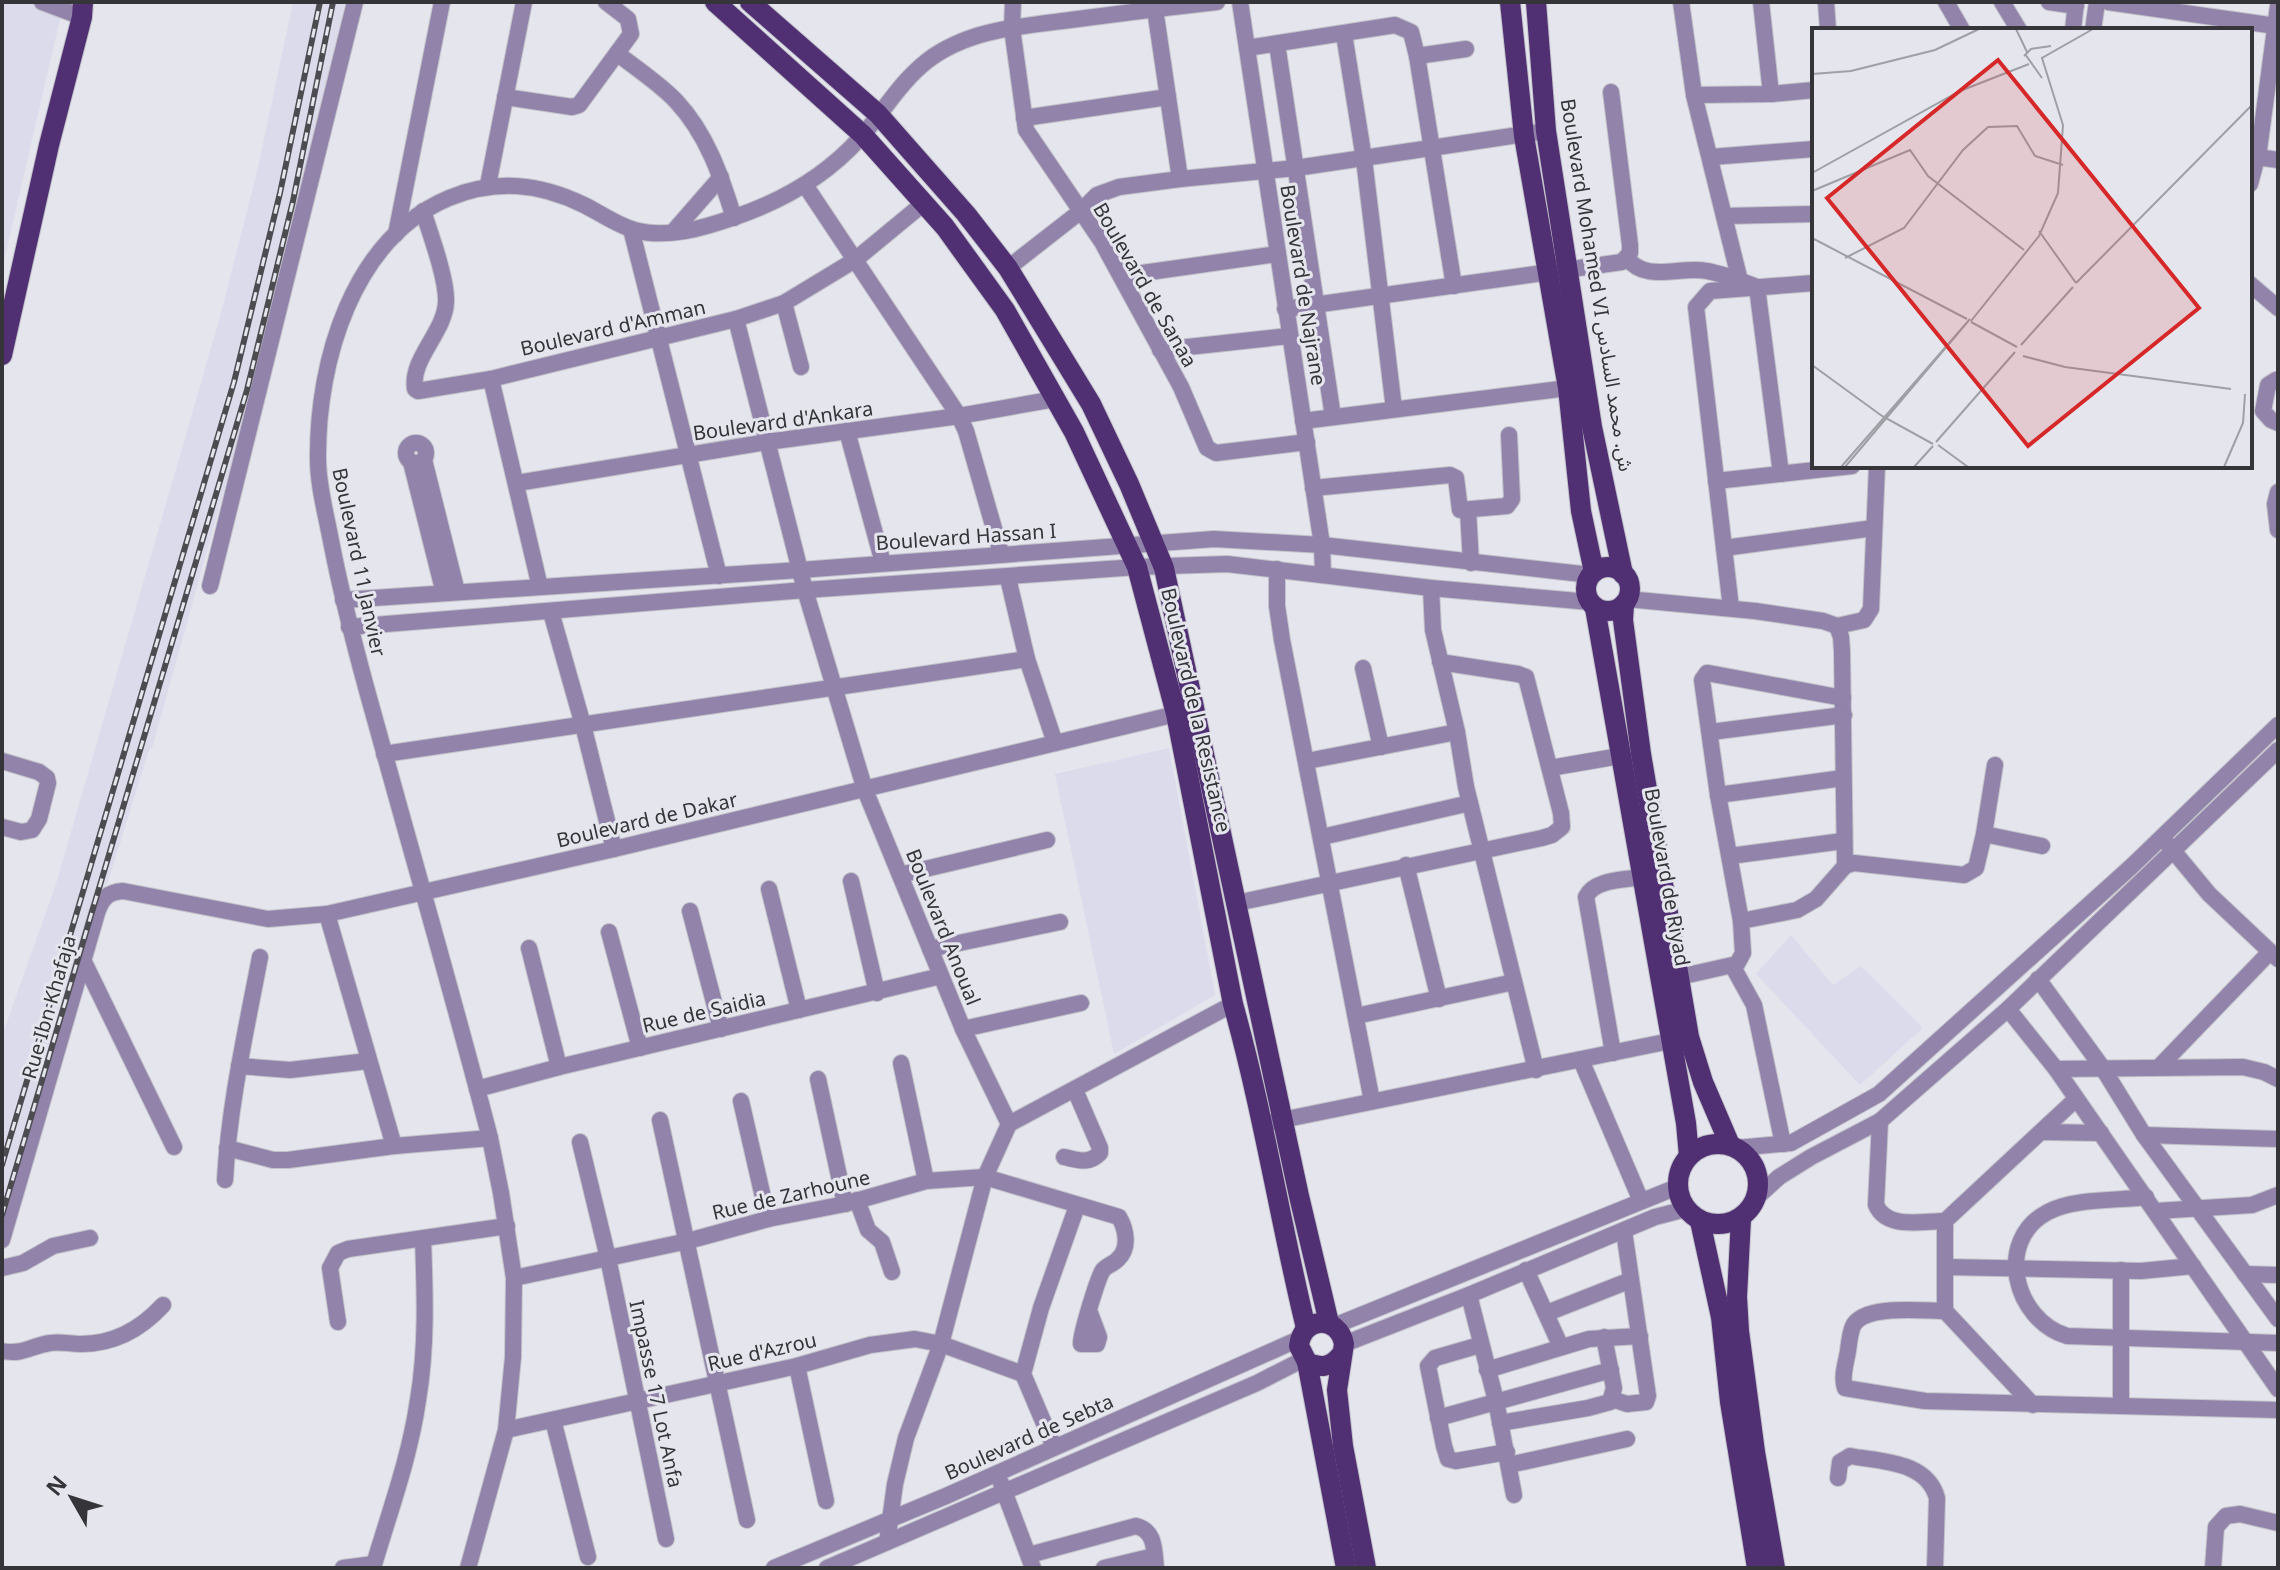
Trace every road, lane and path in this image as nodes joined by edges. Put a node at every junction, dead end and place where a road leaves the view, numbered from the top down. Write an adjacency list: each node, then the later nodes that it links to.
1 (42, 2): 23 (street)
2 (355, 2): 138 (street)
3 (442, 2): 71 (street)
4 (524, 2): 43 (street)
5 (606, 2): 37 (street)
6 (715, 2): 48 (main road, Boulevard de la Resistance)
7 (750, 2): 45 (main road, Boulevard de la Resistance)
8 (1013, 2): 27 (street, Boulevard de Sanaa)
9 (1217, 2): 25 (street, Boulevard 11 Janvier)
10 (1240, 2): 35 (street, Boulevard de Najrane)
11 (1510, 2): 49 (main road)
12 (1536, 2): 47 (main road, Boulevard Mohamed VI ش. محمد السادس)
13 (1681, 2): 42 (street)
14 (1761, 2): 41 (street)
15 (1826, 2): 28 (street)
16 (1946, 2): 29 (street)
17 (2002, 2): 30 (street)
18 (2049, 2): 21 (street)
19 (2097, 2): 32 (street)
20 (2108, 2): 24 (street)
21 (2076, 4): 31 (street)
22 (2278, 6): 26 (street)
23 (85, 7): 95 (main road)
24 (2204, 8): 26 (street)
25 (1155, 9): 27 (street, Boulevard 11 Janvier); 44 (street)
26 (2276, 26): 53 (street)
27 (1012, 28): 45 (street, Boulevard 11 Janvier); 46 (street, Boulevard de Sanaa)
28 (1828, 28)
29 (1961, 28)
30 (2018, 28)
31 (2073, 28)
32 (2093, 28)
33 (1344, 34): 34 (street); 38 (street); 54 (street)
34 (1277, 44): 35 (street); 56 (street)
35 (1247, 48): 57 (street, Boulevard de Najrane)
36 (1466, 49): 38 (street)
37 (618, 54): 43 (street); 59 (street)
38 (1417, 56): 50 (street)
39 (1812, 90): 41 (street)
40 (1611, 92): 73 (street)
41 (1771, 94): 42 (street)
42 (1694, 95): 52 (street)
43 (505, 97): 61 (street)
44 (1168, 97): 46 (street); 60 (street)
45 (878, 114): 48 (street, Boulevard 11 Janvier); 75 (main road, Boulevard de la Resistance)
46 (1024, 118): 65 (street, Boulevard de Sanaa)
47 (1546, 131): 49 (street); 76 (main road, Boulevard Mohamed VI ش. محمد السادس)
48 (863, 135): 62 (street, Boulevard 11 Janvier); 63 (main road, Boulevard de la Resistance)
49 (1524, 136): 50 (street); 78 (main road)
50 (1430, 148): 54 (street); 82 (street)
51 (1812, 149): 52 (street)
52 (1711, 157): 67 (street)
53 (2257, 157): 55 (street); 58 (street)
54 (1364, 159): 56 (street); 85 (street)
55 (2278, 160)
56 (1296, 168): 57 (street); 88 (street)
57 (1265, 171): 60 (street); 72 (street, Boulevard de Najrane)
58 (2252, 174)
59 (721, 177): 68 (street); 70 (street)
60 (1180, 179): 65 (street)
61 (488, 185): 64 (street, Boulevard 11 Janvier); 69 (street, Boulevard 11 Janvier)
62 (805, 185): 68 (street, Boulevard 11 Janvier); 74 (street)
63 (924, 203): 74 (street, Boulevard d'Amman); 100 (main road, Boulevard de la Resistance)
64 (423, 211): 71 (street, Boulevard 11 Janvier); 97 (street, Boulevard d'Amman)
65 (1081, 211): 75 (street); 79 (street, Boulevard de Sanaa)
66 (1812, 214): 67 (street)
67 (1725, 216): 80 (street)
68 (734, 218): 70 (street, Boulevard 11 Janvier)
69 (631, 229): 70 (street, Boulevard 11 Janvier); 93 (street)
70 (673, 232)
71 (396, 234): 143 (street, Boulevard 11 Janvier)
72 (1277, 254): 79 (street); 90 (street, Boulevard de Najrane)
73 (1627, 258): 76 (street); 77 (street)
74 (855, 260): 87 (street, Boulevard d'Amman); 102 (street)
75 (1008, 268): 122 (main road, Boulevard de la Resistance)
76 (1569, 269): 78 (street); 134 (main road, Boulevard Mohamed VI ش. محمد السادس)
77 (1670, 273): 80 (street); 86 (street)
78 (1547, 274): 82 (street); 99 (main road)
79 (1121, 276): 94 (street, Boulevard de Sanaa)
80 (1740, 281): 84 (street)
81 (1812, 283): 84 (street)
82 (1454, 286): 85 (street)
83 (2252, 286): 89 (street)
84 (1757, 287): 86 (street); 114 (street)
85 (1380, 294): 88 (street); 101 (street)
86 (1703, 296): 115 (street)
87 (784, 303): 91 (street, Boulevard d'Amman); 96 (street)
88 (1315, 305): 90 (street); 103 (street)
89 (2278, 308)
90 (1285, 309): 92 (street, Boulevard de Najrane)
91 (736, 319): 93 (street, Boulevard d'Amman); 108 (street, Boulevard Anoual)
92 (1289, 336): 94 (street); 104 (street, Boulevard de Najrane)
93 (657, 337): 97 (street, Boulevard d'Amman); 110 (street)
94 (1160, 350): 109 (street, Boulevard de Sanaa)
95 (2, 355)
96 (801, 367)
97 (491, 379): 116 (street)
98 (2278, 382): 105 (street)
99 (1568, 388): 101 (street); 133 (main road)
100 (1055, 399): 102 (street, Boulevard d'Ankara); 124 (main road, Boulevard de la Resistance)
101 (1394, 409): 103 (street)
102 (959, 416): 106 (street, Boulevard d'Ankara); 126 (street)
103 (1333, 417): 104 (street)
104 (1303, 421): 109 (street, Boulevard de Najrane)
105 (2278, 423)
106 (847, 431): 108 (street, Boulevard d'Ankara); 127 (street)
107 (1509, 435): 119 (street)
108 (767, 442): 110 (street, Boulevard d'Ankara); 132 (street, Boulevard Anoual)
109 (1307, 442): 117 (street, Boulevard de Najrane)
110 (689, 455): 116 (street, Boulevard d'Ankara); 136 (street)
111 (417, 461): 142 (street)
112 (1828, 468): 114 (street)
113 (1877, 468): 120 (street)
114 (1781, 474): 115 (street)
115 (1716, 481): 125 (street)
116 (517, 483): 139 (street)
117 (1313, 488): 119 (street); 123 (street, Boulevard de Najrane)
118 (2278, 492): 121 (street)
119 (1464, 510): 128 (street)
120 (1874, 528): 125 (street); 148 (street)
121 (2278, 530)
122 (1154, 544): 123 (street, Boulevard Hassan I); 124 (street, Boulevard Hassan I); 130 (main road, Boulevard de la Resistance)
123 (1322, 545): 128 (street, Boulevard Hassan I); 135 (street, Boulevard de Najrane)
124 (1127, 546): 126 (street, Boulevard Hassan I); 129 (main road, Boulevard de la Resistance)
125 (1724, 548): 146 (street)
126 (1001, 553): 127 (street, Boulevard Hassan I)
127 (883, 563): 132 (street, Boulevard Hassan I)
128 (1466, 563): 133 (street, Boulevard Hassan I)
129 (1137, 567): 130 (street); 137 (street); 156 (main road, Boulevard de la Resistance)
130 (1164, 568): 131 (street); 195 (main road, Boulevard de la Resistance)
131 (1277, 569): 135 (street); 168 (street)
132 (800, 570): 136 (street, Boulevard Hassan I); 141 (street, Boulevard Anoual)
133 (1592, 574): 134 (main road); 145 (main road)
134 (1623, 574): 144 (main road)
135 (1323, 575): 140 (street)
136 (719, 576): 139 (street, Boulevard Hassan I)
137 (1008, 578): 141 (street); 150 (street)
138 (210, 586)
139 (540, 587): 142 (street, Boulevard Hassan I)
140 (1431, 588): 145 (street); 151 (street)
141 (805, 590): 147 (street); 153 (street, Boulevard Anoual)
142 (451, 592): 143 (street, Boulevard Hassan I)
143 (343, 600): 149 (street, Boulevard 11 Janvier)
144 (1626, 602): 145 (main road); 146 (street); 208 (main road, Boulevard de Riyad)
145 (1592, 605): 166 (main road, Boulevard de Riyad)
146 (1731, 608): 148 (street)
147 (551, 612): 149 (street); 158 (street)
148 (1837, 626): 155 (street)
149 (349, 627): 165 (street, Boulevard 11 Janvier)
150 (1027, 659): 153 (street); 162 (street)
151 (1440, 662): 160 (street); 170 (street)
152 (1363, 668): 163 (street)
153 (834, 688): 158 (street); 172 (street, Boulevard Anoual)
154 (1821, 695): 155 (street); 157 (street); 161 (street)
155 (1843, 706): 157 (street); 171 (street)
156 (1176, 714): 162 (street, Boulevard de Dakar); 214 (main road, Boulevard de la Resistance)
157 (1820, 718): 161 (street)
158 (583, 725): 165 (street); 182 (street)
159 (2278, 725): 180 (street)
160 (1457, 732): 163 (street); 174 (street)
161 (1711, 732): 173 (street)
162 (1055, 743): 172 (street, Boulevard de Dakar)
163 (1381, 747): 168 (street)
164 (2278, 750): 180 (street)
165 (384, 754): 194 (street, Boulevard 11 Janvier)
166 (1620, 756): 170 (street); 189 (main road, Boulevard de Riyad)
167 (2, 761): 175 (street)
168 (1307, 761): 177 (street)
169 (1995, 765): 176 (street)
170 (1550, 768): 183 (street)
171 (1843, 778): 173 (street); 179 (street)
172 (865, 790): 182 (street, Boulevard de Dakar); 188 (street, Boulevard Anoual)
173 (1718, 795): 184 (street)
174 (1470, 803): 177 (street); 183 (street)
175 (2, 827)
176 (1984, 834): 181 (street); 186 (street)
177 (1322, 837): 191 (street)
178 (1047, 840): 188 (street)
179 (1843, 841): 184 (street); 186 (street)
180 (2167, 843): 187 (street); 203 (street)
181 (2042, 846)
182 (614, 849): 194 (street, Boulevard de Dakar)
183 (1483, 850): 185 (street); 210 (street)
184 (1730, 856): 198 (street)
185 (1406, 865): 191 (street); 212 (street)
186 (1845, 866): 198 (street)
187 (2138, 872): 209 (street); 250 (street)
188 (900, 875): 202 (street, Boulevard Anoual)
189 (1642, 877): 220 (main road, Boulevard de Riyad); 222 (street)
190 (851, 881): 211 (street)
191 (1332, 884): 195 (street); 217 (street)
192 (769, 889): 216 (street)
193 (123, 891): 197 (street, Boulevard de Dakar); 205 (street, Rue Ibn Khafaja)
194 (422, 892): 197 (street, Boulevard de Dakar); 234 (street, Boulevard 11 Janvier)
195 (1237, 903): 239 (main road, Boulevard de la Resistance)
196 (690, 911): 218 (street)
197 (327, 914): 224 (street)
198 (1741, 921): 206 (street)
199 (1060, 922): 202 (street)
200 (609, 932): 221 (street)
201 (529, 948): 227 (street)
202 (930, 949): 207 (street, Boulevard Anoual)
203 (2273, 956): 229 (street)
204 (260, 957): 226 (street)
205 (84, 962): 252 (street); 276 (street, Rue Ibn Khafaja)
206 (1733, 967): 208 (street); 250 (street)
207 (941, 976): 211 (street, Rue de Saidia); 219 (street, Boulevard Anoual)
208 (1679, 977): 220 (main road, Boulevard de Riyad)
209 (2038, 979): 215 (street); 228 (street)
210 (1514, 982): 212 (street); 231 (street)
211 (877, 993): 216 (street, Rue de Saidia)
212 (1439, 999): 217 (street)
213 (1081, 1003): 219 (street)
214 (1233, 1004): 235 (street); 243 (main road, Boulevard de la Resistance)
215 (2008, 1009): 230 (street); 241 (street)
216 (799, 1010): 218 (street, Rue de Saidia)
217 (1356, 1016): 238 (street)
218 (721, 1029): 221 (street, Rue de Saidia)
219 (963, 1029): 242 (street, Boulevard Anoual)
220 (1680, 1039): 222 (street); 253 (main road, Boulevard de Riyad); 255 (main road, Boulevard de Riyad)
221 (640, 1048): 227 (street, Rue de Saidia)
222 (1613, 1053): 223 (street)
223 (1581, 1060): 231 (street); 263 (street)
224 (368, 1061): 226 (street); 251 (street)
225 (901, 1063): 259 (street)
226 (239, 1066): 254 (street)
227 (559, 1067): 234 (street, Rue de Saidia)
228 (2102, 1067): 229 (street); 230 (street); 246 (street)
229 (2159, 1067): 233 (street)
230 (2056, 1069): 236 (street)
231 (1536, 1070): 238 (street)
232 (818, 1079): 264 (street)
233 (2278, 1079)
234 (477, 1089): 247 (street, Boulevard 11 Janvier)
235 (1075, 1090): 242 (street); 256 (street)
236 (2076, 1099): 244 (street); 245 (street)
237 (741, 1101): 270 (street)
238 (1372, 1101): 239 (street)
239 (1283, 1119): 243 (street); 299 (main road, Boulevard de la Resistance)
240 (660, 1120): 277 (street)
241 (1880, 1121): 262 (street); 271 (street)
242 (1009, 1124): 257 (street)
243 (1262, 1124): 297 (main road, Boulevard de la Resistance)
244 (2042, 1132): 245 (street); 271 (street)
245 (2101, 1133): 265 (street)
246 (2144, 1135): 248 (street); 267 (street)
247 (490, 1138): 251 (street); 272 (street, Boulevard 11 Janvier)
248 (2278, 1139)
249 (580, 1142): 278 (street, Impasse 17 Lot Anfa)
250 (1783, 1144): 253 (street)
251 (394, 1146): 254 (street)
252 (174, 1147)
253 (1733, 1147): 255 (main road); 262 (main road)
254 (227, 1148): 258 (street)
255 (1689, 1156): 260 (main road)
256 (1064, 1157)
257 (985, 1177): 259 (street, Rue de Zarhoune); 266 (street, Rue de Zarhoune); 304 (street)
258 (225, 1180)
259 (926, 1181): 264 (street, Rue de Zarhoune)
260 (1677, 1187): 263 (street); 268 (main road)
261 (2278, 1195): 267 (street)
262 (1756, 1198): 269 (main road)
263 (1641, 1201): 299 (street)
264 (851, 1202): 270 (street, Rue de Zarhoune); 285 (street)
265 (2151, 1204): 267 (street); 279 (street); 282 (street)
266 (1077, 1206): 293 (street, Rue de Zarhoune); 312 (street)
267 (2201, 1209): 286 (street)
268 (1693, 1215): 269 (main road); 273 (street); 349 (main road)
269 (1741, 1218): 350 (main road)
270 (768, 1219): 277 (street, Rue de Zarhoune)
271 (1945, 1221): 280 (street)
272 (507, 1226): 275 (street); 288 (street, Boulevard 11 Janvier)
273 (1624, 1231): 283 (street); 289 (street)
274 (90, 1238): 281 (street)
275 (423, 1239): 296 (street); 341 (street)
276 (2, 1240)
277 (688, 1241): 278 (street, Rue de Zarhoune); 313 (street)
278 (608, 1258): 288 (street, Rue de Zarhoune); 316 (street, Impasse 17 Lot Anfa)
279 (2193, 1266): 284 (street); 302 (street)
280 (1945, 1267): 282 (street); 292 (street)
281 (2, 1268)
282 (2016, 1268): 284 (street); 301 (street)
283 (1526, 1270): 290 (street); 294 (street)
284 (2121, 1270): 301 (street)
285 (892, 1272)
286 (2245, 1274): 287 (street); 295 (street)
287 (2278, 1275)
288 (514, 1278): 324 (street, Boulevard 11 Janvier)
289 (1631, 1280): 294 (street); 298 (street)
290 (1469, 1295): 299 (street); 305 (street)
291 (163, 1305): 307 (street)
292 (1945, 1311): 318 (street); 318 (street)
293 (1090, 1313)
294 (1547, 1313): 306 (street)
295 (2278, 1319)
296 (338, 1322)
297 (1302, 1333): 299 (main road); 308 (main road); 326 (street, Boulevard de Sebta)
298 (1640, 1336): 300 (street); 315 (street)
299 (1337, 1337): 308 (main road); 348 (main road, Boulevard de la Resistance)
300 (1604, 1337): 306 (street); 311 (street)
301 (2121, 1337): 302 (street); 319 (street)
302 (2246, 1342): 303 (street); 314 (street)
303 (2278, 1343)
304 (941, 1344): 309 (street, Rue d'Azrou); 312 (street, Rue d'Azrou); 333 (street)
305 (1480, 1345): 310 (street); 321 (street)
306 (1561, 1347): 310 (street)
307 (2, 1351)
308 (1306, 1361): 330 (street, Boulevard de Sebta); 347 (main road)
309 (797, 1366): 313 (street, Rue d'Azrou); 332 (street)
310 (1487, 1370): 317 (street)
311 (1611, 1370): 315 (street); 317 (street)
312 (1023, 1374): 326 (street)
313 (717, 1383): 316 (street, Rue d'Azrou); 334 (street)
314 (2278, 1389)
315 (1612, 1399): 323 (street)
316 (636, 1401): 322 (street, Rue d'Azrou); 336 (street, Impasse 17 Lot Anfa)
317 (1496, 1401): 321 (street); 323 (street)
318 (2033, 1405): 319 (street)
319 (2121, 1406): 320 (street)
320 (2278, 1410)
321 (1438, 1418): 327 (street)
322 (553, 1420): 324 (street, Rue d'Azrou); 338 (street)
323 (1500, 1423): 327 (street)
324 (506, 1430): 343 (street, Boulevard 11 Janvier)
325 (1627, 1439): 327 (street)
326 (1054, 1447): 328 (street, Boulevard de Sebta)
327 (1508, 1459): 331 (street)
328 (996, 1472): 330 (street); 333 (street, Boulevard de Sebta)
329 (1838, 1478): 351 (street)
330 (1005, 1492): 337 (street, Boulevard de Sebta); 340 (street)
331 (1514, 1495)
332 (826, 1501)
333 (889, 1519): 337 (street); 344 (street, Boulevard de Sebta)
334 (747, 1520)
335 (2278, 1523): 352 (street)
336 (666, 1539)
337 (887, 1542): 345 (street, Boulevard de Sebta)
338 (588, 1557)
339 (1155, 1562): 340 (street); 346 (street)
340 (1028, 1564)
341 (374, 1566): 342 (street)
342 (343, 1568)
343 (468, 1568)
344 (774, 1568)
345 (827, 1568)
346 (1104, 1568)
347 (1346, 1568)
348 (1366, 1568)
349 (1757, 1568)
350 (1775, 1568)
351 (1935, 1568)
352 (2213, 1568)

